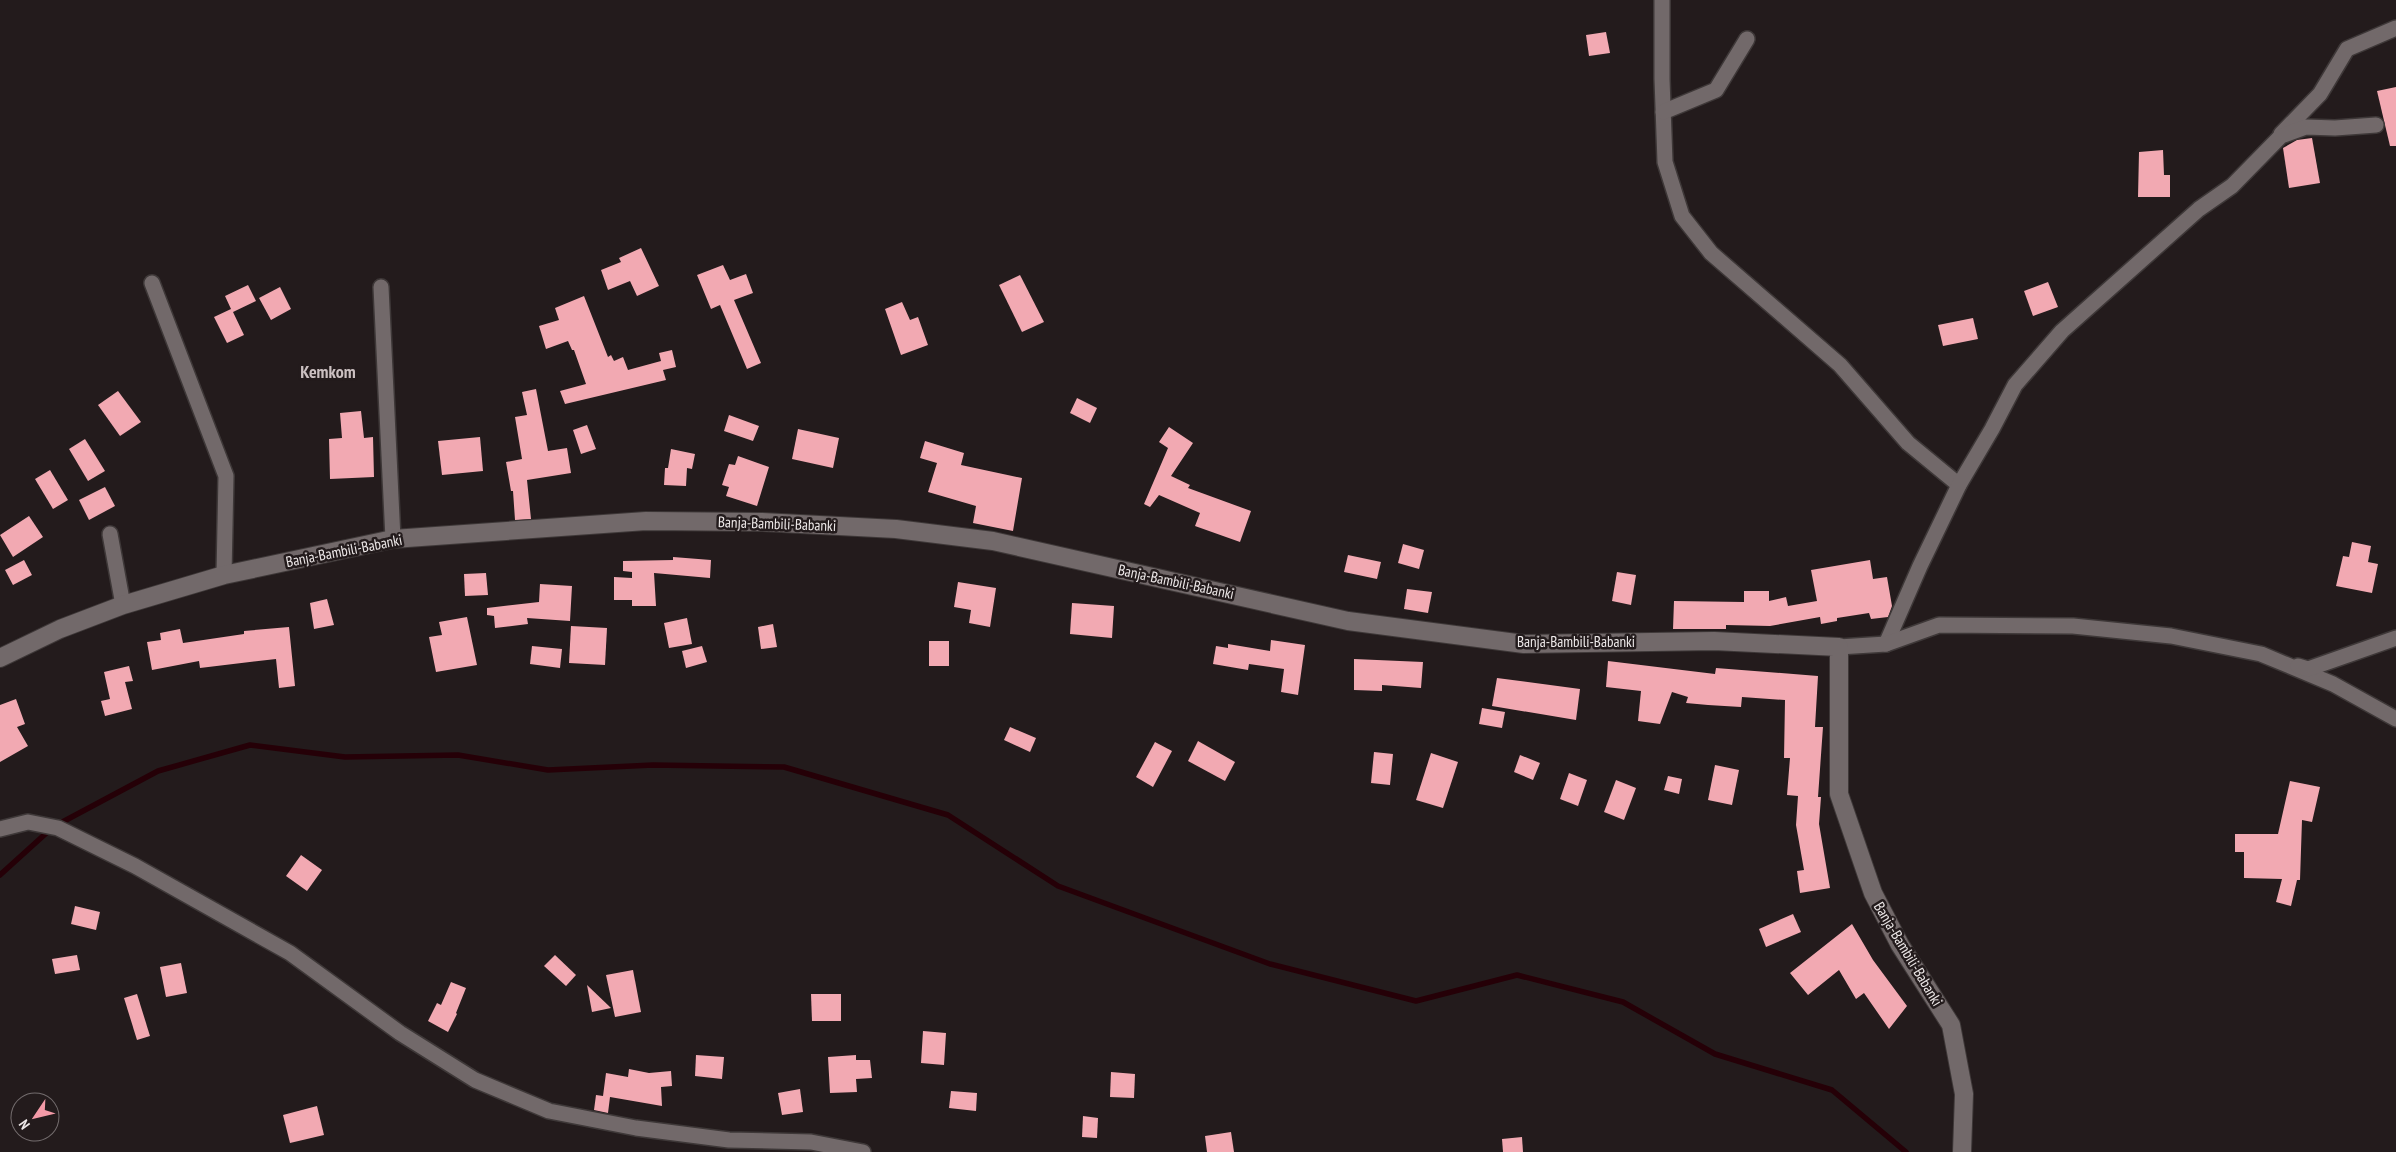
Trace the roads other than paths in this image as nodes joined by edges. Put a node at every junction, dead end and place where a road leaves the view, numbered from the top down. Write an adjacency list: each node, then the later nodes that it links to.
1 (1662, 0): 4 (street)
2 (2396, 28): 6 (street)
3 (1747, 39): 4 (street)
4 (1663, 112): 9 (street)
5 (2376, 125): 6 (street)
6 (2199, 209): 9 (street)
7 (152, 283): 12 (street)
8 (381, 287): 11 (street)
9 (1959, 485): 15 (street)
10 (110, 534): 13 (street)
11 (393, 539): 12 (street, Banja-Bambili-Babanki); 16 (street, Banja-Bambili-Babanki)
12 (224, 575): 13 (street, Banja-Bambili-Babanki)
13 (123, 605): 18 (street, Banja-Bambili-Babanki)
14 (2396, 638): 17 (street)
15 (1886, 644): 16 (street); 17 (street)
16 (1839, 648): 22 (street, Banja-Bambili-Babanki)
17 (2261, 654): 19 (street)
18 (0, 658)
19 (2396, 719)
20 (0, 830): 21 (street)
21 (863, 1152)
22 (1962, 1152)

